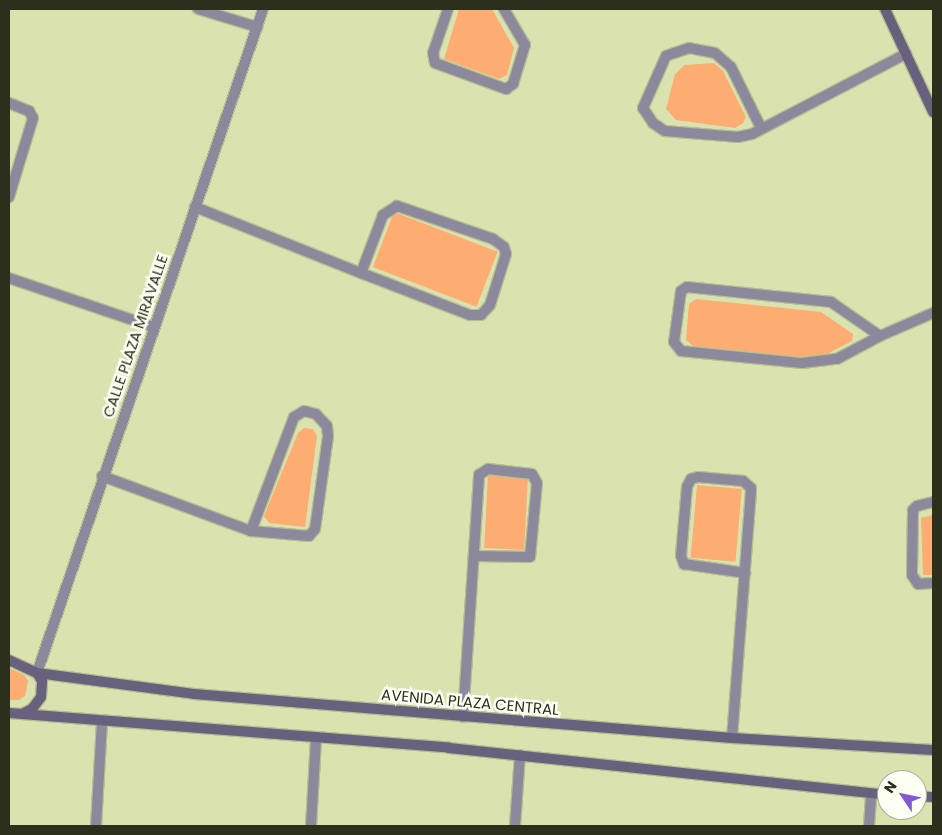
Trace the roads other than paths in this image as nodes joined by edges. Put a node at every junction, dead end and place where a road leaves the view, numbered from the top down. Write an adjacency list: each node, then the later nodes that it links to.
1 (198, 9): 6 (street)
2 (263, 9): 6 (street, CALLE PLAZA MIRAVALLE)
3 (448, 9): 4 (street)
4 (504, 9)
5 (885, 9): 7 (street)
6 (257, 27): 12 (street, CALLE PLAZA MIRAVALLE)
7 (906, 54): 9 (street); 10 (street)
8 (9, 103): 11 (street)
9 (933, 112)
10 (761, 128): 10 (street)
11 (9, 197)
12 (195, 207): 13 (street); 16 (street, CALLE PLAZA MIRAVALLE)
13 (361, 273): 13 (street)
14 (9, 278): 16 (street)
15 (933, 314): 17 (street)
16 (154, 327): 18 (street, CALLE PLAZA MIRAVALLE)
17 (880, 336): 17 (street)
18 (102, 476): 20 (street); 25 (street, CALLE PLAZA MIRAVALLE)
19 (933, 502): 23 (street)
20 (251, 530): 20 (street)
21 (474, 556): 21 (street); 28 (street)
22 (745, 573): 22 (street); 30 (street)
23 (933, 583)
24 (9, 660): 25 (street, AVENIDA PLAZA CENTRAL)
25 (37, 673): 27 (street); 28 (street, AVENIDA PLAZA CENTRAL)
26 (9, 713): 27 (street)
27 (22, 714): 29 (street)
28 (463, 717): 30 (street, AVENIDA PLAZA CENTRAL)
29 (102, 722): 31 (street); 36 (street)
30 (732, 738): 32 (street, AVENIDA PLAZA CENTRAL)
31 (316, 739): 33 (street); 37 (street)
32 (933, 750)
33 (520, 755): 34 (street); 38 (street)
34 (871, 795): 35 (street); 39 (street)
35 (877, 795)
36 (96, 826)
37 (310, 826)
38 (515, 826)
39 (869, 826)

